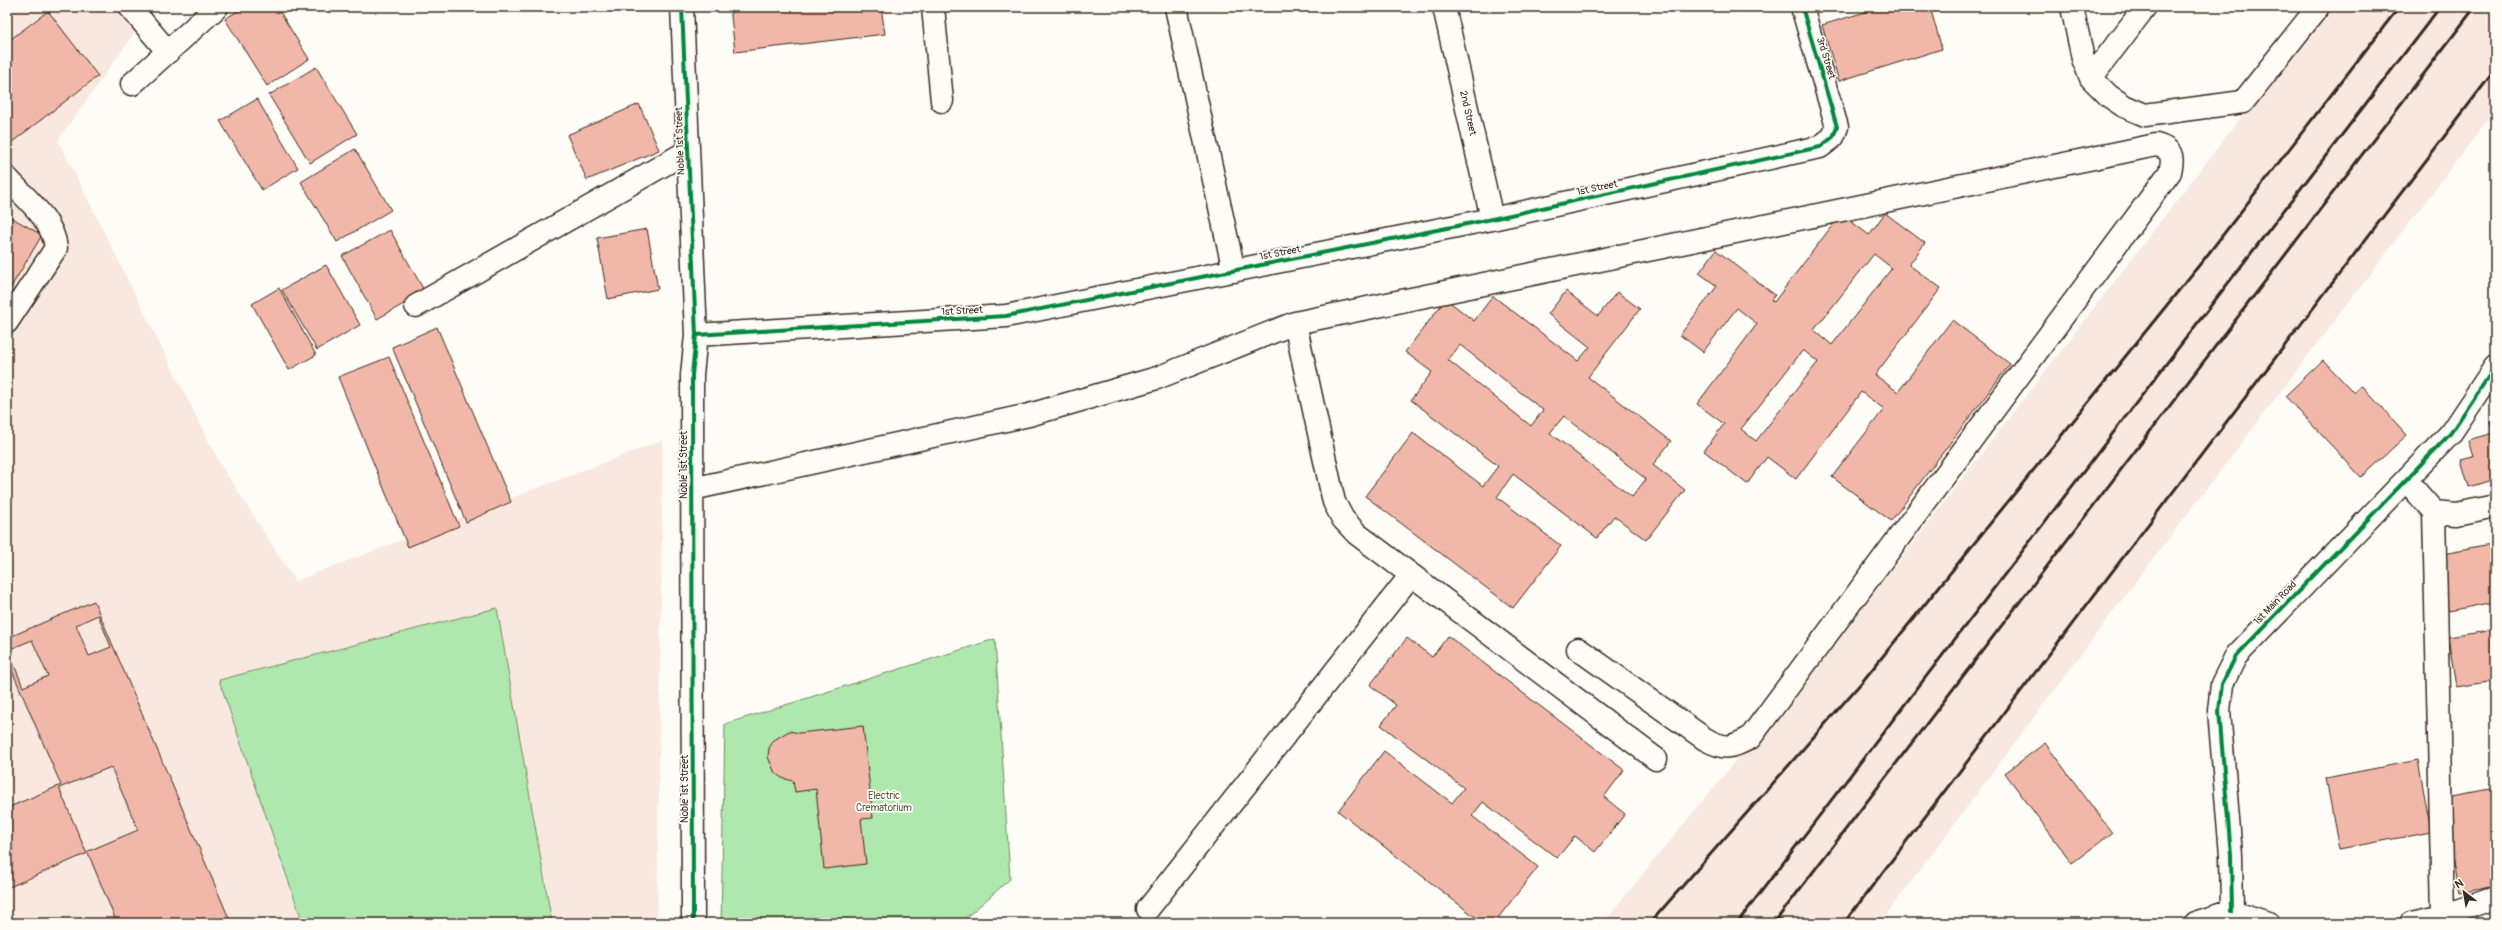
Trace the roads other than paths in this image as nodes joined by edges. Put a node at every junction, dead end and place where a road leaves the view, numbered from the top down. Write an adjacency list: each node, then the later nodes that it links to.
1 (130, 7): 11 (street)
2 (217, 7): 11 (street)
3 (682, 7): 16 (street, Noble 1st Street)
4 (933, 7): 14 (street)
5 (1176, 7): 19 (street)
6 (1444, 7): 18 (street, 2nd Street)
7 (1802, 7): 15 (street, 3rd Street)
8 (2072, 7): 12 (street)
9 (2145, 7): 12 (street)
10 (2318, 7): 12 (street)
11 (168, 52): 13 (street)
12 (2091, 78)
13 (132, 84)
14 (942, 101)
15 (1834, 113): 18 (street, 1st Street)
16 (688, 151): 20 (street); 23 (street, Noble 1st Street)
17 (7, 178): 21 (street)
18 (1492, 218): 19 (street, 1st Street)
19 (1234, 271): 23 (street, 1st Street)
20 (416, 306)
21 (7, 322)
22 (1295, 323): 26 (street); 29 (street); 30 (street)
23 (696, 335): 26 (street, Noble 1st Street)
24 (2495, 367): 25 (street, 1st Main Road)
25 (2406, 480): 28 (street); 34 (street, 1st Main Road)
26 (692, 489): 36 (street, Noble 1st Street)
27 (2495, 506): 28 (street)
28 (2434, 512): 35 (street)
29 (1411, 575): 31 (street); 33 (street)
30 (1578, 649)
31 (1656, 759)
32 (2495, 898): 35 (street)
33 (1148, 908)
34 (2232, 911): 37 (street); 38 (street)
35 (2442, 916): 39 (street)
36 (693, 923)
37 (2195, 923)
38 (2268, 923)
39 (2411, 923)

